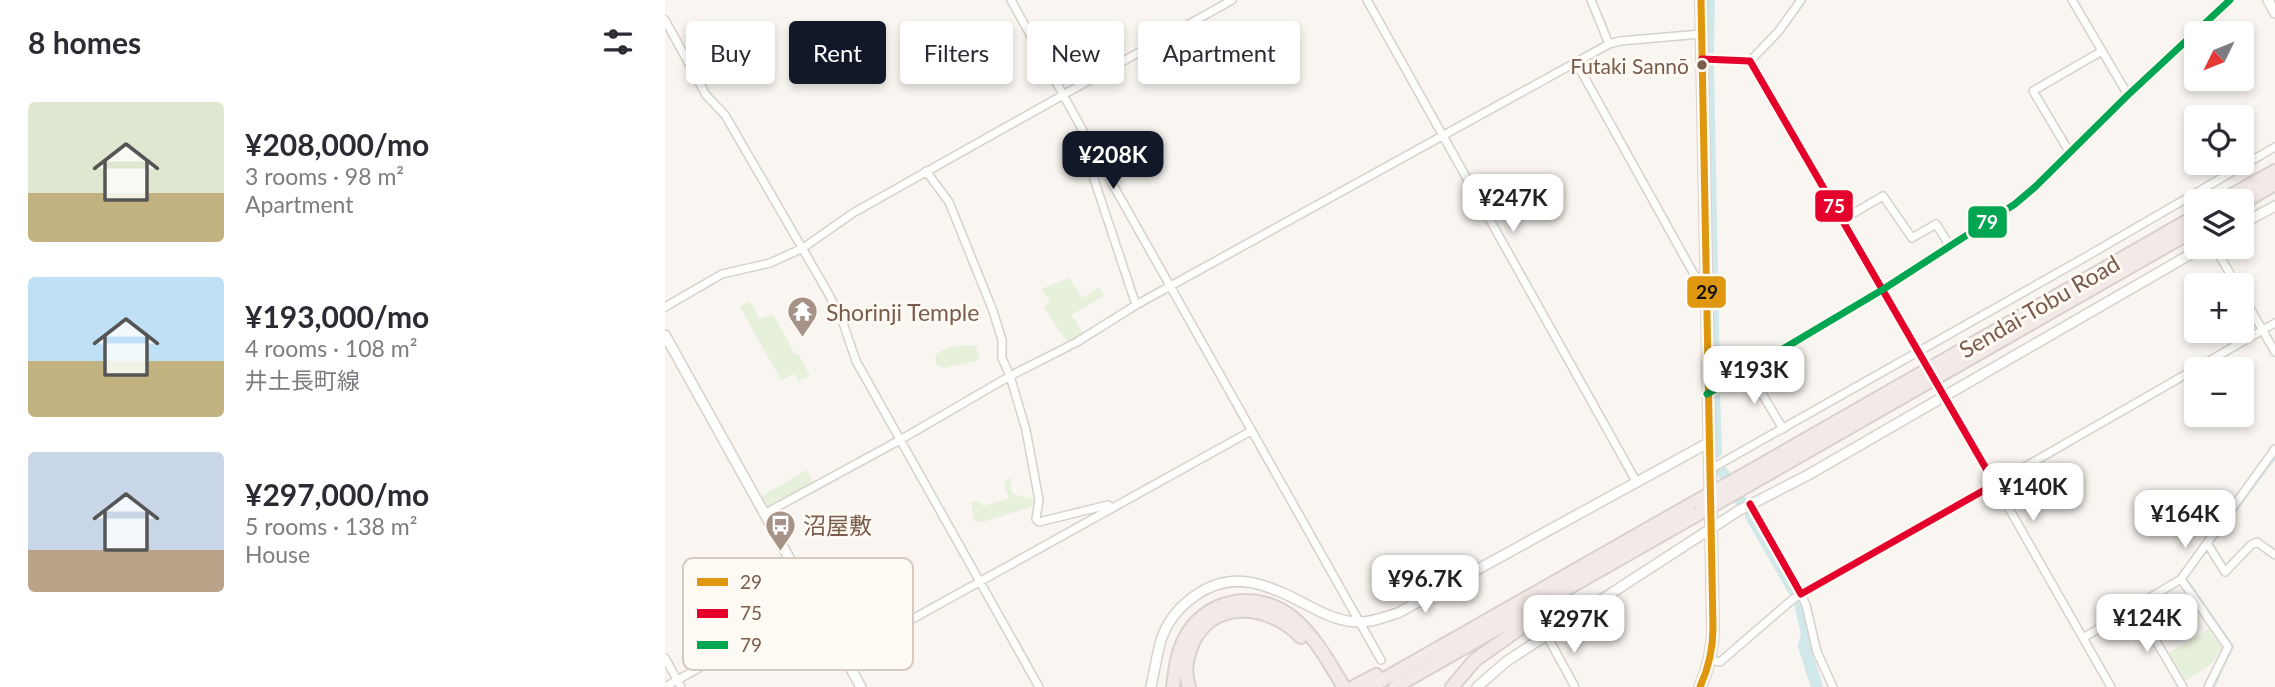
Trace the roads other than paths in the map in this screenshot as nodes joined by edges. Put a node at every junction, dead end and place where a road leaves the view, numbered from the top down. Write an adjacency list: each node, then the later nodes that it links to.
1 (1011, 0): 18 (street)
2 (1232, 0): 18 (street)
3 (1367, 0): 20 (street)
4 (1591, 0): 13 (street)
5 (1701, 0): 12 (main road)
6 (1801, 0): 16 (street)
7 (2072, 0): 14 (street)
8 (2230, 0): 19 (street)
9 (2268, 0): 10 (street)
10 (2275, 13)
11 (665, 20): 35 (street)
12 (1701, 34): 13 (street); 15 (main road)
13 (1609, 44): 17 (street)
14 (2102, 51): 19 (street); 22 (street)
15 (1702, 59): 16 (street); 37 (main road)
16 (1750, 61): 31 (street)
17 (1576, 62): 20 (street); 37 (street)
18 (1062, 94): 23 (street); 24 (street)
19 (2128, 95): 22 (street)
20 (1442, 136): 38 (street); 60 (street)
21 (2275, 147): 46 (street)
22 (2070, 153): 34 (street)
23 (1098, 160): 38 (street); 40 (street)
24 (926, 171): 35 (street); 50 (street)
25 (2275, 171): 27 (highway)
26 (2275, 184): 28 (highway)
27 (2243, 189)
28 (2254, 196)
29 (2275, 206): 30 (street)
30 (2254, 218)
31 (1842, 220): 34 (street); 39 (street)
32 (2184, 223): 62 (highway, Sendai-Tobu Road)
33 (2184, 236): 62 (highway, Sendai-Tobu Road)
34 (1950, 246): 39 (street)
35 (803, 248): 41 (street); 56 (street)
36 (2184, 258): 53 (street)
37 (1705, 279): 52 (main road)
38 (1171, 286): 40 (street); 55 (street)
39 (1882, 290): 46 (street); 49 (street)
40 (1136, 305): 50 (street)
41 (665, 307)
42 (2254, 315): 44 (street)
43 (2275, 323): 44 (street)
44 (2263, 330): 47 (street); 61 (street)
45 (665, 335): 66 (street)
46 (1919, 352): 48 (street); 54 (street)
47 (2275, 352)
48 (1925, 363)
49 (1748, 370): 52 (street); 54 (street)
50 (1010, 376): 56 (street); 64 (street)
51 (1938, 385): 53 (street)
52 (1707, 394): 57 (main road)
53 (1944, 396): 61 (street); 63 (street)
54 (1783, 429): 59 (street)
55 (1251, 430): 64 (street); 77 (street)
56 (901, 440): 66 (street); 73 (street)
57 (1709, 443): 59 (main road); 60 (street)
58 (2275, 449): 69 (street)
59 (1709, 470): 67 (main road)
60 (1636, 481): 77 (street)
61 (1995, 484): 74 (street); 79 (street)
62 (1736, 486): 65 (highway, Sendai-Tobu Road, bridge)
63 (1750, 504): 67 (street); 74 (street)
64 (1112, 508): 73 (street)
65 (1698, 508): 68 (highway, Sendai-Tobu Road); 87 (highway, Sendai-Tobu Road)
66 (765, 514): 71 (street)
67 (1711, 529): 78 (street); 82 (main road)
68 (1658, 537): 96 (highway, Sendai-Tobu Road); 97 (highway)
69 (2207, 543): 70 (street); 72 (street)
70 (2275, 555)
71 (789, 558)
72 (2181, 579): 75 (street); 105 (street)
73 (979, 581): 76 (street); 90 (street)
74 (1801, 594): 82 (street); 85 (street)
75 (2136, 607): 79 (street); 104 (street)
76 (913, 618)
77 (1359, 622): 81 (street); 91 (street)
78 (1547, 636): 98 (street); 99 (street)
79 (2083, 638): 103 (street)
80 (665, 658): 86 (street)
81 (1381, 660)
82 (1711, 660): 100 (main road)
83 (702, 670): 86 (street)
84 (851, 670): 89 (street)
85 (1827, 675): 101 (street); 102 (street)
86 (679, 684): 88 (street)
87 (1362, 685)
88 (665, 687)
89 (860, 687)
90 (1039, 687)
91 (1151, 687)
92 (1173, 687): 95 (highway)
93 (1189, 687): 94 (highway)
94 (1334, 687)
95 (1344, 687)
96 (1395, 687)
97 (1452, 687)
98 (1477, 687)
99 (1575, 687)
100 (1700, 687)
101 (1824, 687)
102 (1833, 687)
103 (2111, 687)
104 (2183, 687)
105 (2208, 687)

